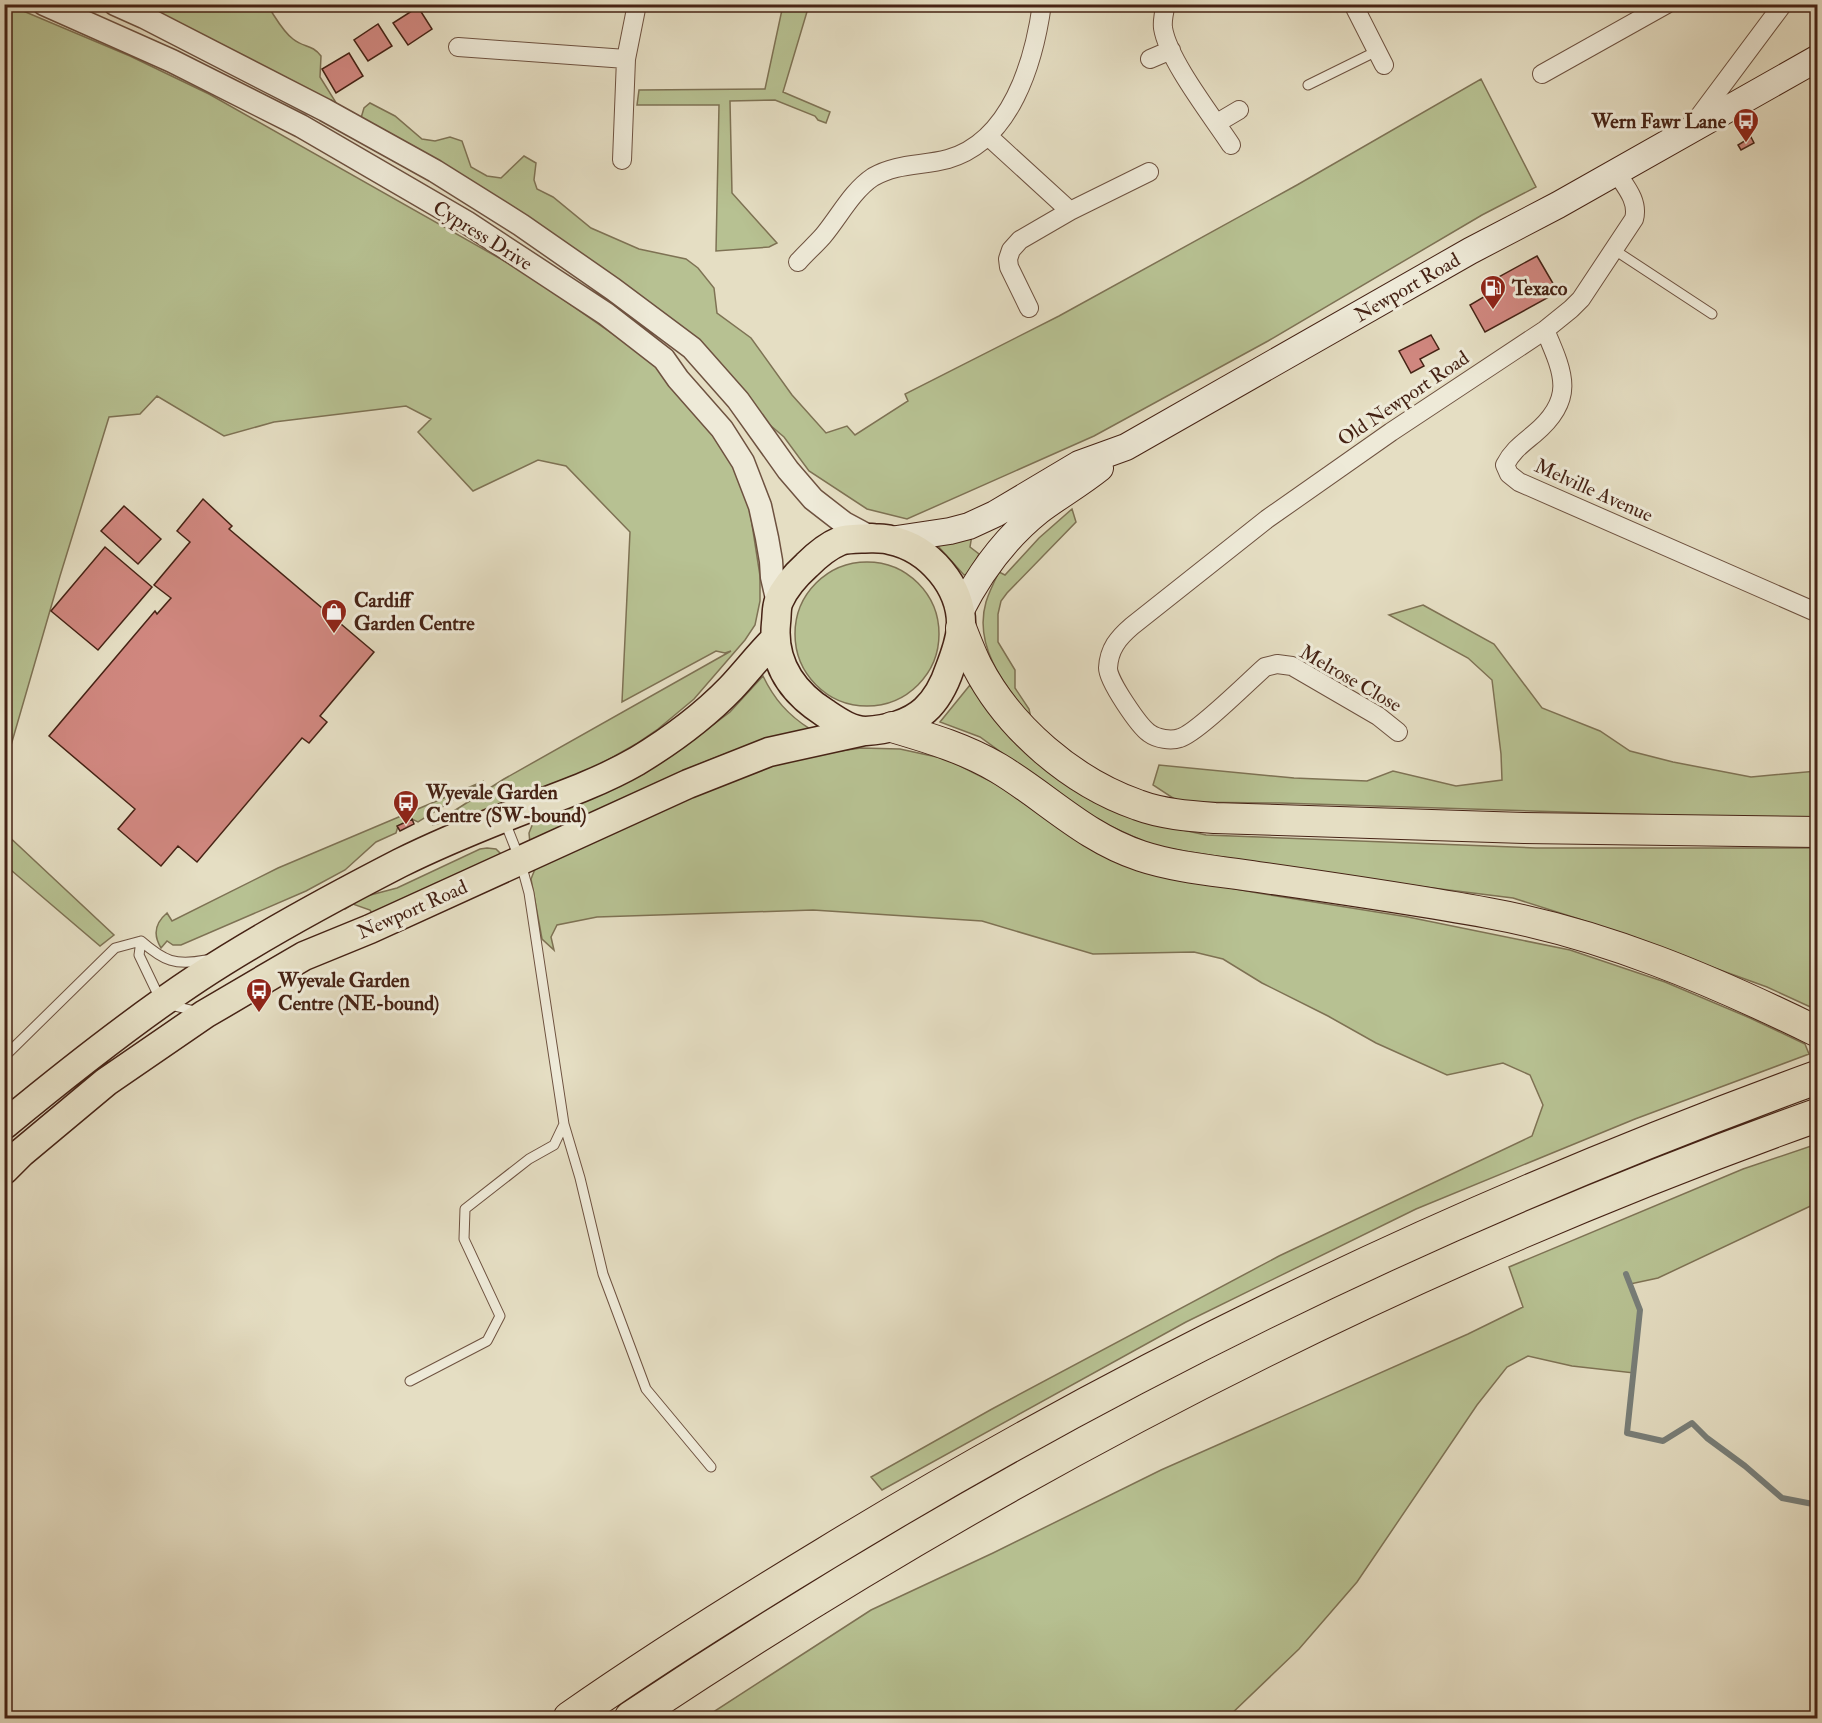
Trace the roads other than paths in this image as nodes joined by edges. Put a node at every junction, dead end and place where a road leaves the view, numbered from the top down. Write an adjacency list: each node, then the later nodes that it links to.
1 (44, 4): 33 (street, Cypress Drive)
2 (115, 4): 32 (street, Cypress Drive)
3 (637, 4): 13 (street)
4 (1042, 4): 20 (street)
5 (1166, 4): 10 (street)
6 (1353, 4): 11 (street)
7 (1667, 4): 15 (street)
8 (1783, 4): 19 (street, Newport Road)
9 (458, 48): 13 (street)
10 (1170, 50): 14 (street); 18 (street)
11 (1380, 58): 16 (lane)
12 (1818, 58): 19 (main road, Newport Road)
13 (626, 59): 22 (street)
14 (1150, 59)
15 (1542, 74)
16 (1308, 85)
17 (1239, 110): 18 (street)
18 (1217, 123): 21 (street)
19 (1689, 130): 24 (main road, Newport Road)
20 (988, 136): 25 (street); 27 (street)
21 (1231, 145)
22 (622, 160)
23 (1149, 172): 25 (street)
24 (1616, 172): 26 (street, Old Newport Road); 31 (main road, Newport Road)
25 (1070, 211): 28 (street)
26 (1613, 249): 29 (lane); 30 (street, Old Newport Road)
27 (798, 262)
28 (1029, 308)
29 (1712, 314)
30 (1545, 330): 34 (street, Melville Avenue); 36 (street, Old Newport Road)
31 (1126, 447): 32 (main road, Newport Road); 35 (main road, Newport Road)
32 (881, 539): 33 (main road); 35 (main road)
33 (778, 603): 37 (main road)
34 (1818, 613)
35 (960, 620): 38 (main road); 41 (highway)
36 (1132, 626): 39 (street, Melrose Close)
37 (774, 640): 38 (main road); 40 (main road)
38 (878, 729): 42 (main road, Newport Road); 47 (highway)
39 (1398, 732)
40 (504, 818): 42 (lane); 44 (main road)
41 (1818, 832)
42 (520, 860): 46 (main road, Newport Road); 51 (lane)
43 (141, 941): 44 (lane); 45 (lane); 48 (lane)
44 (234, 955): 45 (main road)
45 (162, 1003): 46 (lane); 52 (main road)
46 (205, 1014): 53 (main road, Newport Road)
47 (1818, 1032)
48 (4, 1057)
49 (1818, 1077): 56 (highway)
50 (1818, 1115): 57 (highway)
51 (564, 1124): 54 (lane); 55 (lane)
52 (4, 1125)
53 (4, 1170)
54 (410, 1381)
55 (711, 1467)
56 (570, 1719)
57 (631, 1719)

